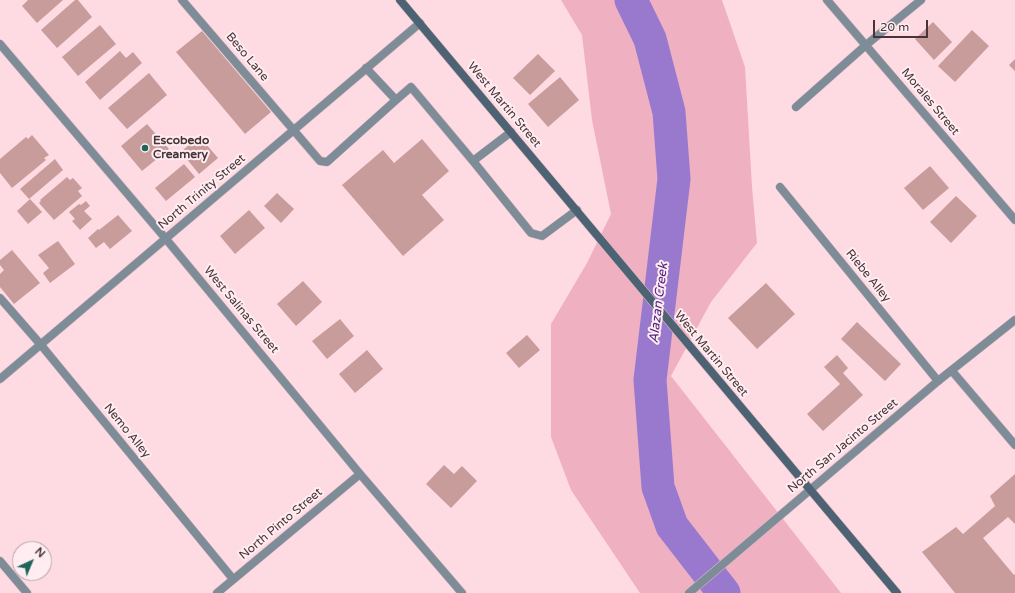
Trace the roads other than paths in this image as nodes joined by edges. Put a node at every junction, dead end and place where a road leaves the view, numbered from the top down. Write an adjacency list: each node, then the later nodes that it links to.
1 (182, 0): 11 (street, Beso Lane)
2 (400, 0): 5 (main road, West Martin Street)
3 (827, 0): 7 (street, Morales Street)
4 (921, 0): 7 (street)
5 (420, 23): 8 (street, North Trinity Street); 12 (main road, West Martin Street)
6 (0, 44): 17 (street, West Salinas Street)
7 (866, 45): 10 (street); 16 (street, Morales Street)
8 (366, 68): 9 (street); 11 (street, North Trinity Street)
9 (396, 100): 11 (street, Beso Lane); 13 (street)
10 (796, 106)
11 (293, 130): 17 (street, North Trinity Street)
12 (511, 132): 13 (street); 15 (main road, West Martin Street)
13 (473, 161): 15 (street)
14 (780, 187): 23 (street, Riebe Alley)
15 (577, 210): 26 (main road, West Martin Street)
16 (1015, 220)
17 (166, 238): 20 (street, North Trinity Street); 25 (street, West Salinas Street)
18 (0, 298): 20 (street, Nemo Alley)
19 (1015, 320): 21 (street, North San Jacinto Street)
20 (41, 345): 22 (street, North Trinity Street); 28 (street, Nemo Alley)
21 (952, 371): 23 (street, North San Jacinto Street); 24 (street)
22 (0, 379)
23 (938, 381): 26 (street, North San Jacinto Street)
24 (1015, 445)
25 (360, 474): 28 (street, North Pinto Street); 29 (street, West Salinas Street)
26 (810, 490): 32 (street, North San Jacinto Street); 33 (main road, West Martin Street)
27 (0, 561): 30 (street)
28 (233, 579): 31 (street, North Pinto Street)
29 (458, 592)
30 (27, 593)
31 (217, 593)
32 (688, 593)
33 (897, 593)

